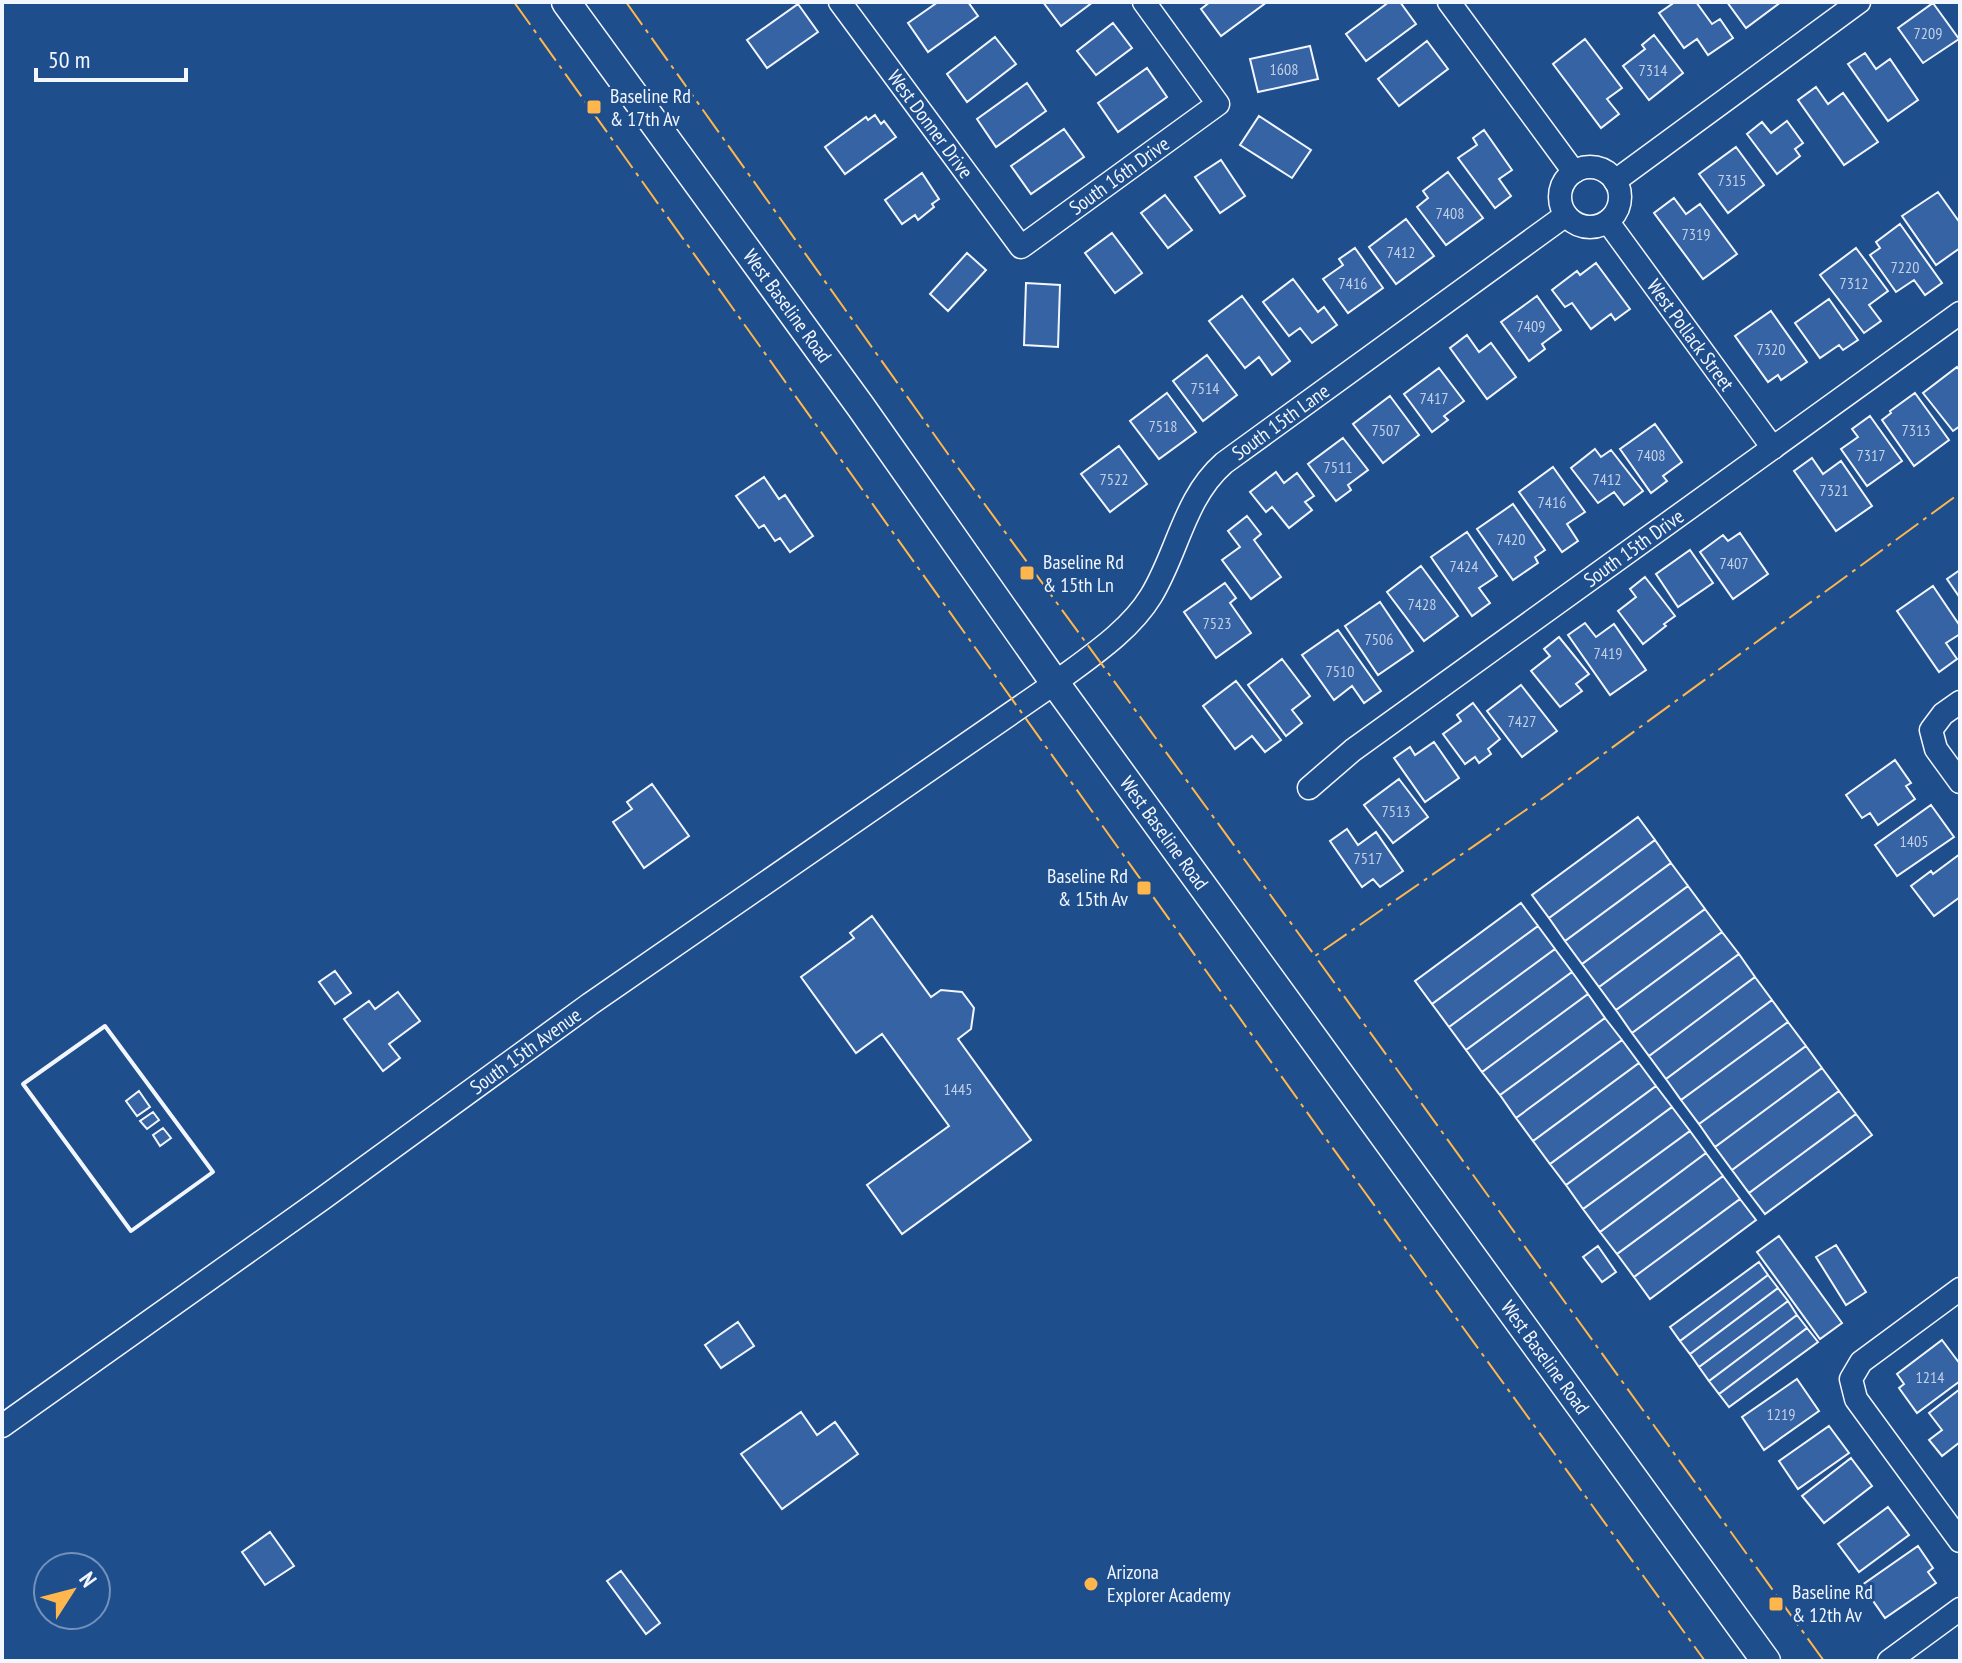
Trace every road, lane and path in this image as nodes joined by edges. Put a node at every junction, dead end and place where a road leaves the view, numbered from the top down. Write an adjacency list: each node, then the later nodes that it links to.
1 (566, 2): 13 (main road, West Baseline Road)
2 (840, 2): 10 (street, West Donner Drive)
3 (1144, 2): 10 (street, South 16th Drive)
4 (1449, 2): 6 (street)
5 (1859, 2): 7 (street)
6 (1574, 172): 7 (street); 8 (street)
7 (1615, 181): 9 (street)
8 (1566, 215): 9 (street); 13 (street, South 15th Lane)
9 (1608, 222): 12 (street, West Pollack Street)
10 (1021, 247)
11 (1960, 313): 12 (street, South 15th Drive)
12 (1773, 448): 16 (street, South 15th Drive)
13 (1055, 683): 18 (street, South 15th Avenue); 21 (main road, West Baseline Road)
14 (1960, 702): 15 (street)
15 (1960, 782)
16 (1309, 788)
17 (1960, 1289): 19 (street)
18 (2, 1425)
19 (1960, 1541)
20 (1960, 1609): 22 (street)
21 (1766, 1661)
22 (1889, 1661)

